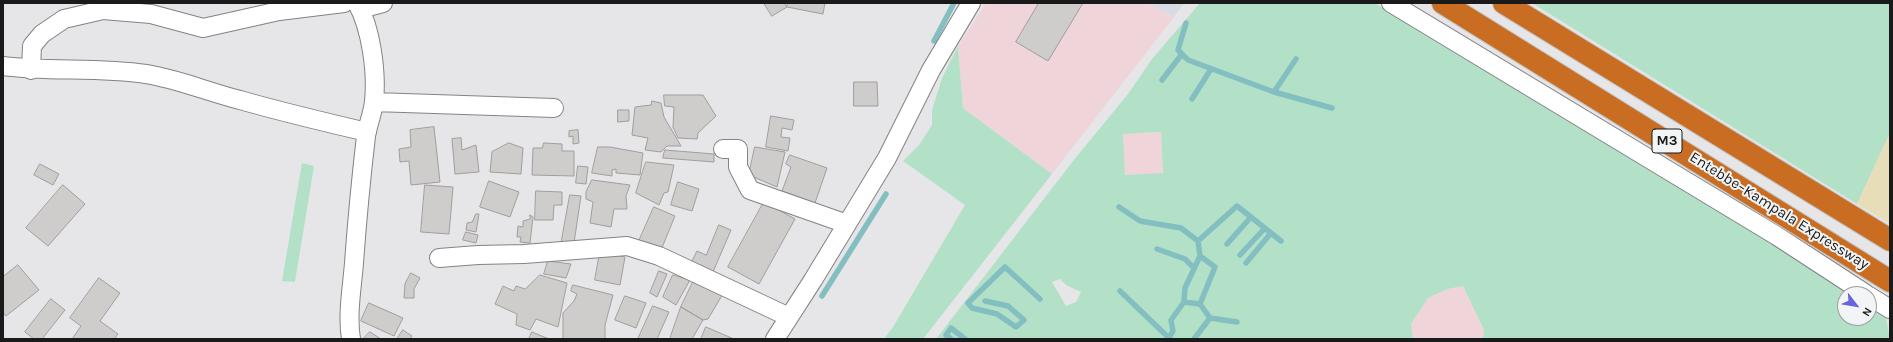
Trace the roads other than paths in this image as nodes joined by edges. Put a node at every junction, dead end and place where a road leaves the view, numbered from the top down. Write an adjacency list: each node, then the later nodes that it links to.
1 (383, 3): 6 (street)
2 (971, 3): 13 (street)
3 (1390, 3): 17 (street)
4 (1443, 3): 16 (highway, Entebbe–Kampala Expressway / M3)
5 (1504, 3): 14 (highway, M3)
6 (354, 5): 8 (street); 9 (street)
7 (3, 66): 8 (street)
8 (31, 70): 11 (street)
9 (374, 102): 10 (street); 11 (street)
10 (554, 108)
11 (367, 132): 21 (street)
12 (723, 149): 13 (street)
13 (848, 224): 20 (street)
14 (1890, 240)
15 (439, 258): 20 (street)
16 (1890, 282)
17 (1854, 286)
18 (1877, 301): 19 (street)
19 (1890, 309)
20 (789, 317): 22 (street)
21 (351, 339)
22 (775, 339)

